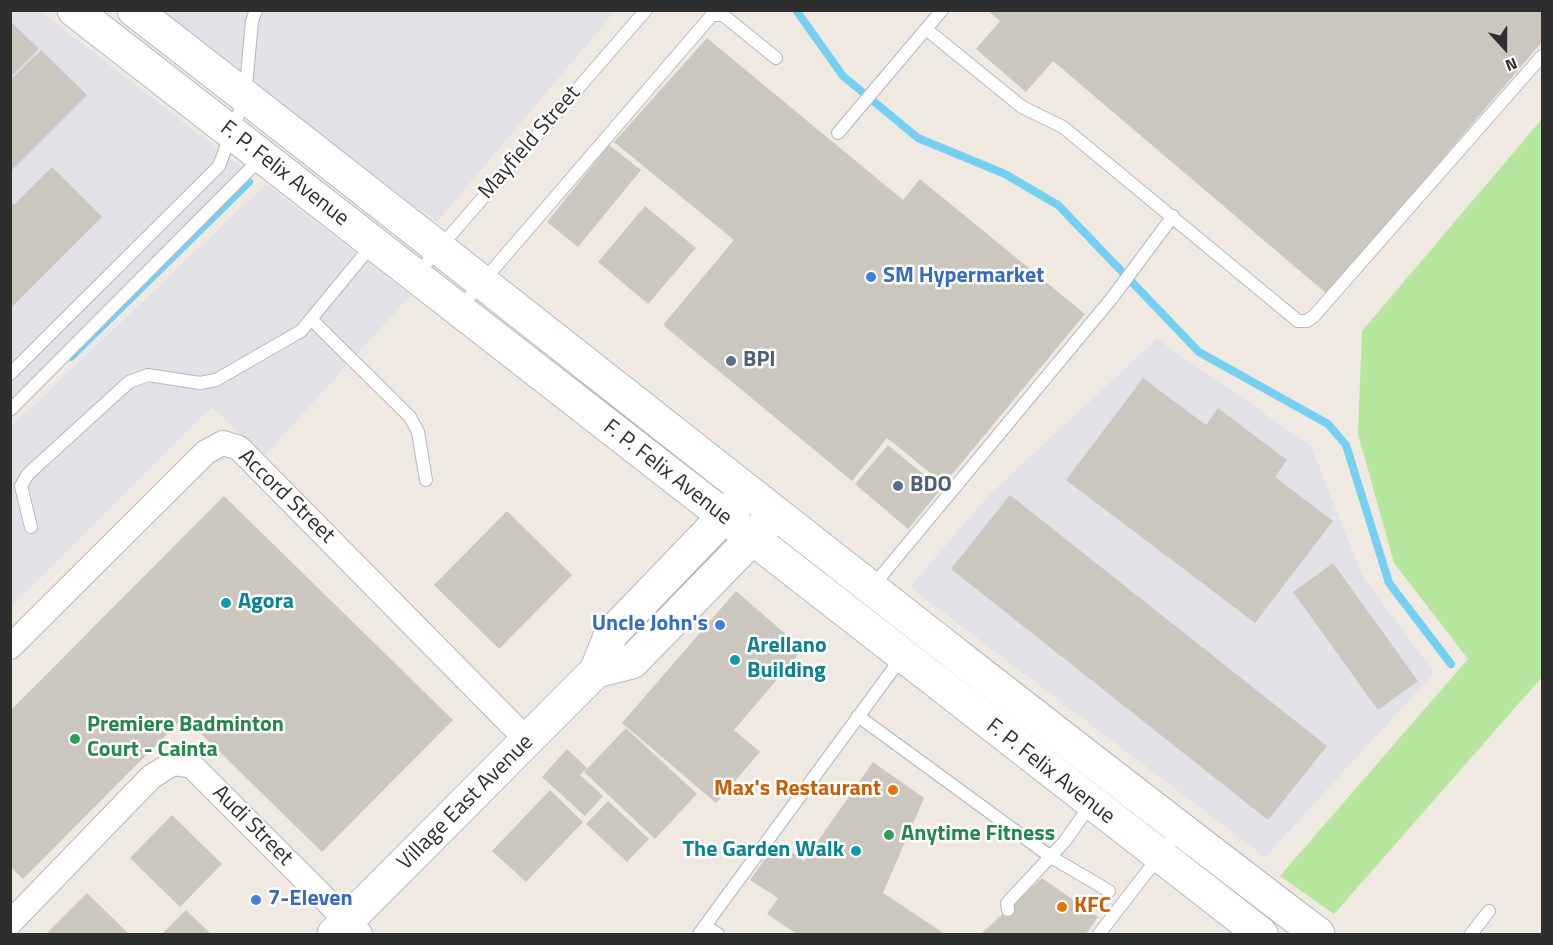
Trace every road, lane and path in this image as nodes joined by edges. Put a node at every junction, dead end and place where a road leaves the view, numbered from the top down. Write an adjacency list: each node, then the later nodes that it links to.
1 (74, 10): 11 (main road, F. P. Felix Avenue)
2 (134, 10): 9 (main road, F. P. Felix Avenue)
3 (256, 10): 9 (lane)
4 (646, 10): 15 (lane, Mayfield Street)
5 (942, 10): 6 (lane)
6 (926, 29): 10 (lane); 13 (lane)
7 (1542, 56): 13 (lane)
8 (776, 58): 17 (lane)
9 (245, 97): 11 (lane); 15 (main road, F. P. Felix Avenue)
10 (838, 133)
11 (232, 134): 12 (main road, F. P. Felix Avenue); 20 (lane)
12 (262, 157): 14 (main road, F. P. Felix Avenue); 21 (lane)
13 (1173, 216): 30 (lane)
14 (373, 244): 16 (main road, F. P. Felix Avenue); 19 (lane)
15 (439, 248): 16 (lane, Mayfield Street); 17 (main road, F. P. Felix Avenue)
16 (414, 277): 18 (main road, F. P. Felix Avenue)
17 (482, 282): 18 (lane); 23 (main road, F. P. Felix Avenue)
18 (457, 311): 25 (main road, F. P. Felix Avenue)
19 (311, 319): 22 (lane); 26 (lane)
20 (10, 374)
21 (10, 410)
22 (426, 480)
23 (748, 490): 24 (main road, F. P. Felix Avenue); 25 (main road, Village East Avenue)
24 (778, 513): 27 (main road); 30 (main road, F. P. Felix Avenue)
25 (724, 518): 27 (main road, F. P. Felix Avenue); 28 (main road, Village East Avenue)
26 (31, 527)
27 (752, 539): 29 (main road); 32 (main road, F. P. Felix Avenue)
28 (681, 562): 29 (main road); 33 (main road, Village East Avenue)
29 (707, 585): 33 (main road)
30 (871, 588): 37 (main road, F. P. Felix Avenue)
31 (10, 647): 35 (street, Accord Street)
32 (902, 657): 34 (lane); 36 (main road, F. P. Felix Avenue)
33 (596, 671): 35 (main road, Village East Avenue)
34 (858, 716): 38 (lane); 45 (lane)
35 (528, 741): 44 (main road, Village East Avenue)
36 (1091, 804): 38 (lane); 39 (main road, F. P. Felix Avenue)
37 (1180, 829): 39 (lane); 49 (main road, F. P. Felix Avenue)
38 (1051, 857): 40 (lane); 41 (lane)
39 (1159, 857): 47 (lane); 48 (main road, F. P. Felix Avenue)
40 (1109, 891)
41 (1008, 910)
42 (14, 911): 44 (street, Audi Street)
43 (1489, 911): 50 (lane)
44 (347, 930)
45 (702, 930): 46 (lane)
46 (718, 934)
47 (1099, 934)
48 (1261, 934)
49 (1318, 934)
50 (1471, 934)

